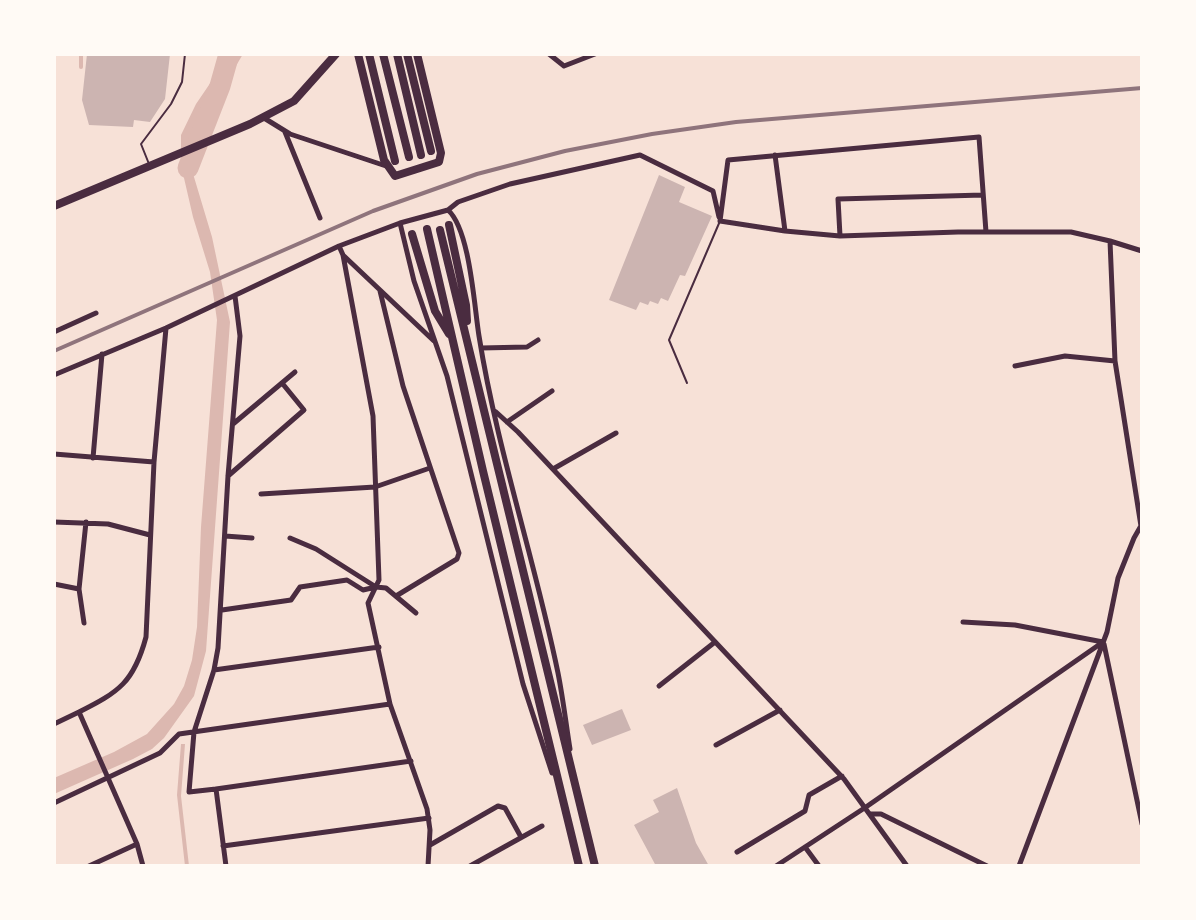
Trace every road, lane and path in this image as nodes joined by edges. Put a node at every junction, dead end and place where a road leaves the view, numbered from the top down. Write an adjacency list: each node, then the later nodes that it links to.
1 (185, 54): 18 (lane)
2 (336, 54): 11 (main road)
3 (358, 54): 19 (main road)
4 (369, 54): 17 (main road)
5 (383, 54): 16 (main road)
6 (397, 54): 14 (main road)
7 (407, 54): 13 (main road)
8 (417, 54): 19 (main road)
9 (549, 54): 10 (street)
10 (595, 54)
11 (264, 118): 12 (street); 18 (main road)
12 (285, 132): 19 (street); 23 (street)
13 (431, 151)
14 (421, 155)
15 (775, 156): 20 (street); 24 (street); 28 (street)
16 (409, 157)
17 (395, 161)
18 (150, 166): 21 (main road)
19 (386, 166)
20 (984, 195): 29 (street); 31 (street)
21 (54, 206)
22 (448, 210): 24 (street); 25 (street); 44 (street)
23 (320, 218)
24 (720, 221): 28 (street); 51 (lane)
25 (400, 223): 33 (street); 42 (street)
26 (445, 227): 96 (main road)
27 (427, 229): 43 (main road)
28 (785, 231): 31 (street)
29 (986, 232): 31 (street); 32 (street)
30 (412, 234): 43 (main road)
31 (840, 236)
32 (1110, 241): 34 (street); 46 (street)
33 (339, 246): 35 (street); 37 (street)
34 (1142, 251)
35 (343, 255): 36 (street); 63 (street)
36 (380, 291): 42 (street); 60 (street)
37 (232, 297): 39 (street); 55 (street)
38 (96, 313): 40 (street)
39 (166, 328): 45 (street); 59 (street)
40 (54, 332)
41 (538, 340): 44 (street)
42 (435, 342): 98 (street)
43 (454, 342): 98 (main road)
44 (481, 348): 53 (street)
45 (102, 354): 49 (street); 58 (street)
46 (1116, 361): 47 (street); 67 (street)
47 (1015, 366)
48 (295, 372): 50 (street)
49 (54, 375)
50 (282, 383): 55 (street); 62 (street)
51 (687, 383)
52 (552, 391): 54 (street)
53 (494, 411): 54 (street); 96 (street)
54 (507, 422): 61 (street)
55 (234, 424): 62 (street)
56 (616, 434): 61 (street)
57 (54, 453): 58 (street)
58 (93, 458): 59 (street)
59 (154, 462): 68 (street)
60 (430, 468): 63 (street); 75 (street)
61 (553, 469): 80 (street)
62 (228, 476): 69 (street)
63 (375, 487): 64 (street); 73 (street)
64 (261, 494)
65 (54, 522): 66 (street)
66 (86, 522): 68 (street); 74 (street)
67 (1142, 525): 81 (street)
68 (150, 535): 87 (street)
69 (225, 536): 70 (street); 76 (street)
70 (252, 538)
71 (290, 538): 73 (street)
72 (54, 584): 74 (street)
73 (376, 587): 75 (street); 76 (street); 82 (street)
74 (79, 588): 79 (street)
75 (396, 596): 77 (street)
76 (222, 610): 83 (street)
77 (416, 613)
78 (963, 622): 81 (street)
79 (84, 623)
80 (715, 642): 84 (street); 86 (street)
81 (1103, 642): 97 (street); 101 (street); 121 (street)
82 (379, 647): 83 (street); 85 (street)
83 (214, 670): 89 (street)
84 (659, 686)
85 (390, 704): 89 (street); 91 (street)
86 (780, 710): 90 (street); 93 (street)
87 (79, 712): 88 (street); 92 (street)
88 (54, 724)
89 (194, 732): 92 (street); 94 (street)
90 (716, 745)
91 (411, 761): 94 (street); 100 (street)
92 (108, 775): 95 (street); 104 (street)
93 (842, 776): 97 (street); 108 (street)
94 (216, 789): 106 (street)
95 (54, 803)
96 (580, 807): 116 (main road)
97 (866, 807): 99 (street); 107 (street)
98 (566, 811): 115 (main road)
99 (871, 814): 119 (street); 120 (street)
100 (429, 818): 105 (street); 106 (street)
101 (1142, 824)
102 (542, 826): 103 (street)
103 (521, 837): 105 (street); 114 (street)
104 (137, 844): 110 (street); 111 (street)
105 (430, 845): 113 (street)
106 (223, 846): 112 (street)
107 (806, 847): 109 (street); 118 (street)
108 (737, 852)
109 (784, 864): 117 (street)
110 (89, 866)
111 (143, 866)
112 (226, 866)
113 (428, 866)
114 (470, 866)
115 (579, 866)
116 (595, 866)
117 (776, 866)
118 (819, 866)
119 (907, 866)
120 (987, 866)
121 (1018, 866)

